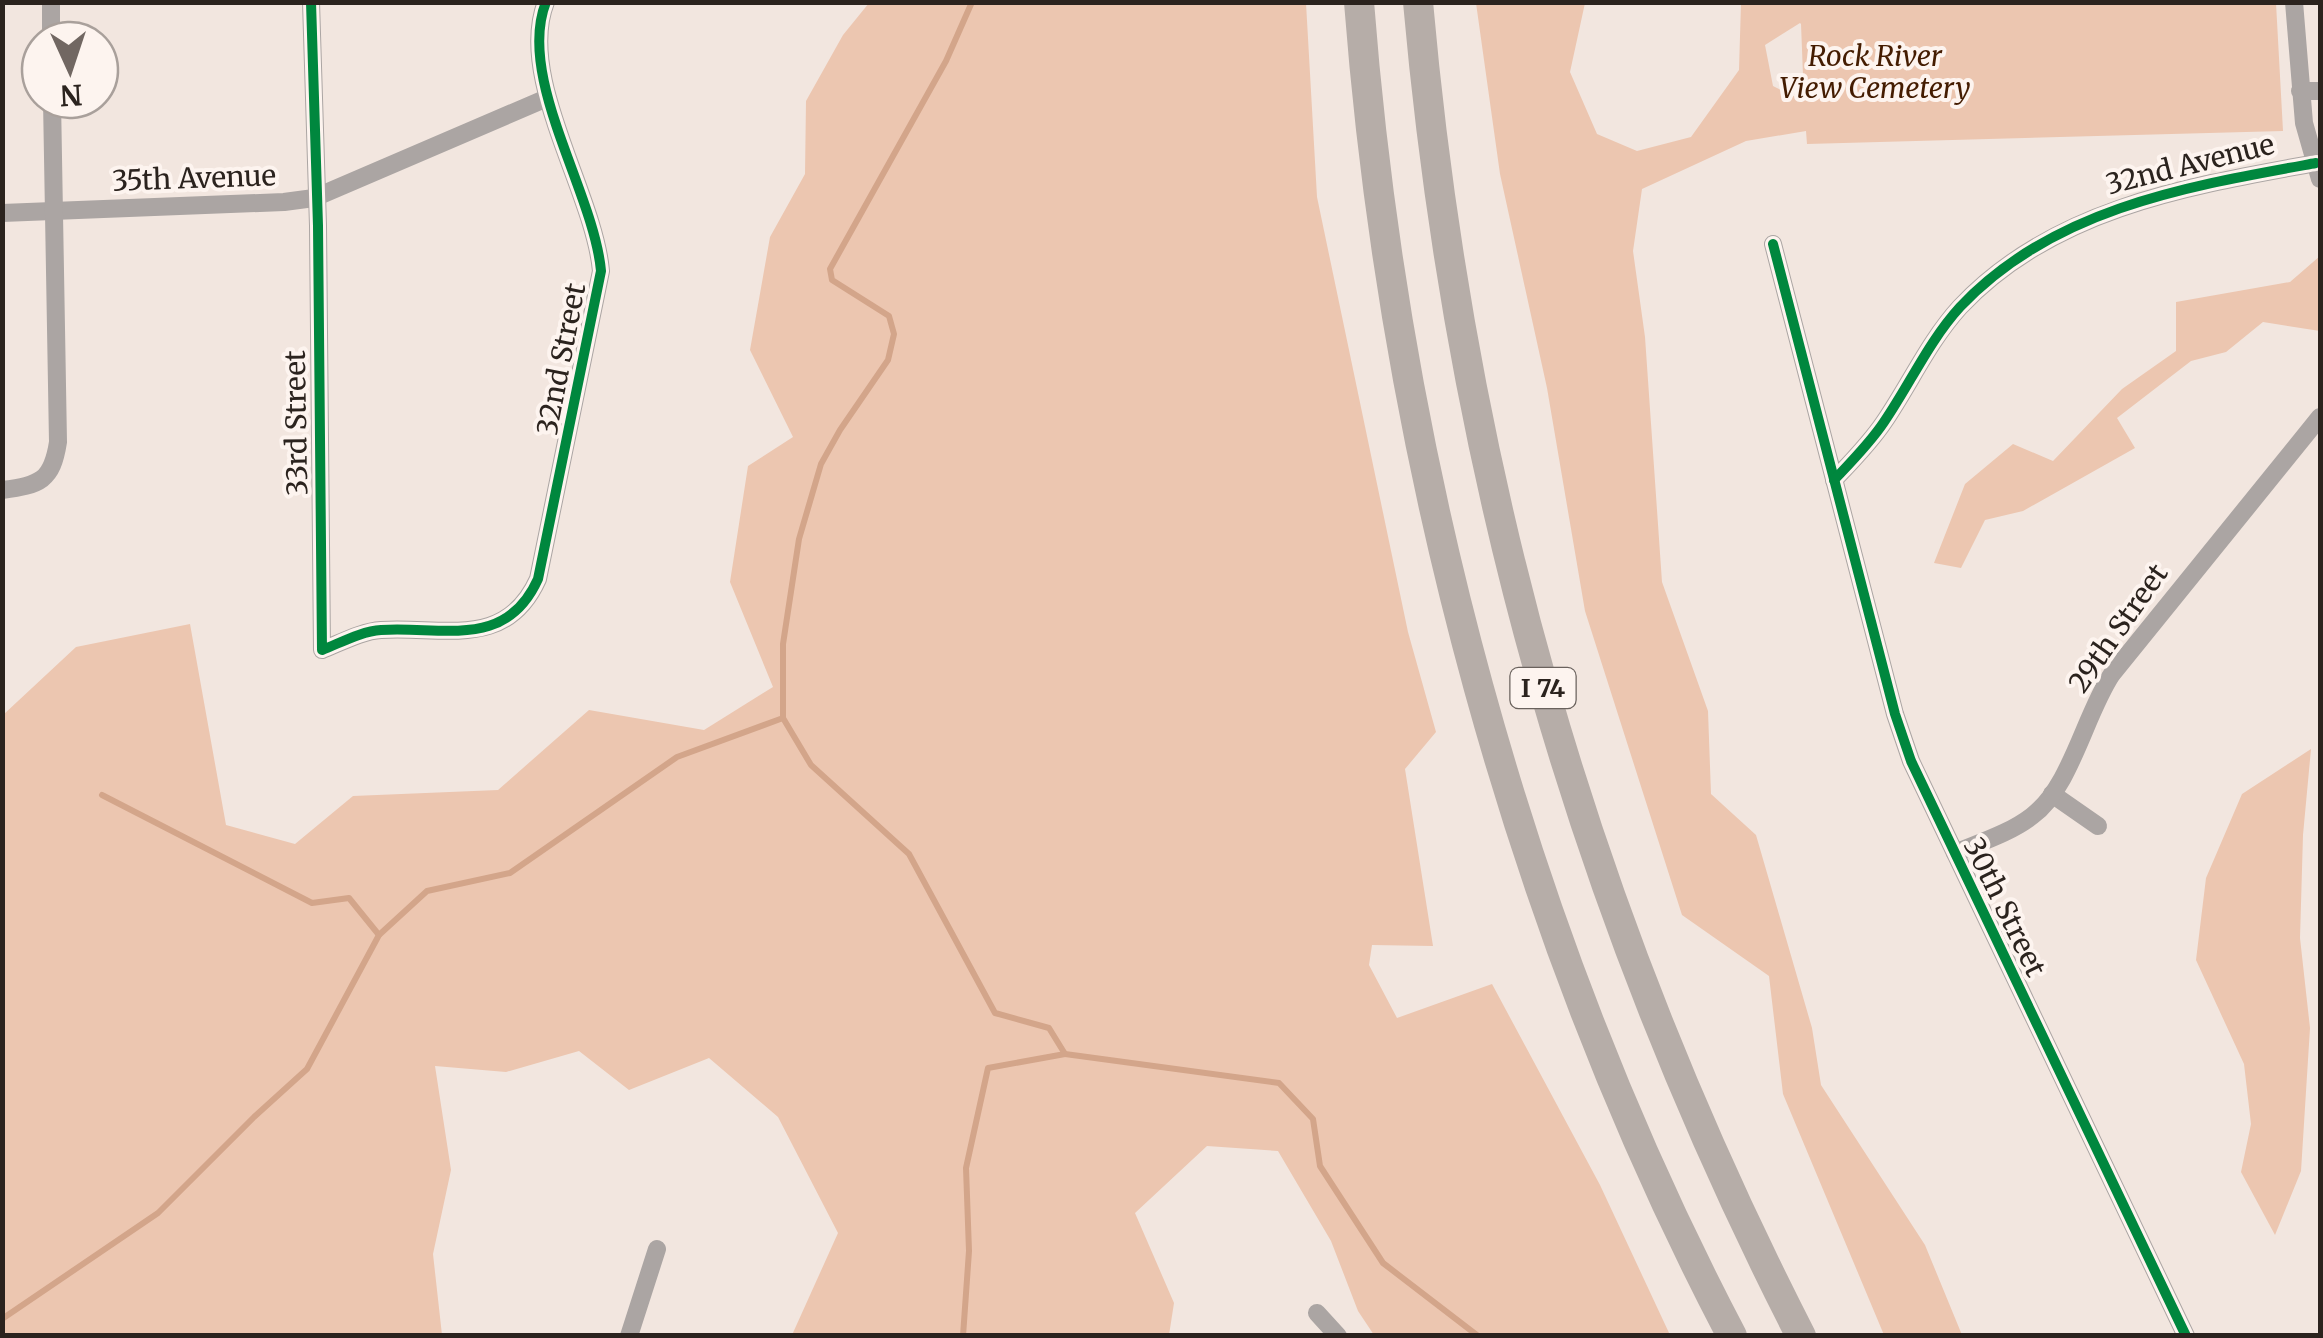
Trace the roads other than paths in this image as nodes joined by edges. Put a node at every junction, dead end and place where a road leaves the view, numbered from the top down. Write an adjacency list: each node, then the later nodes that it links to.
1 (311, 2): 11 (street, 33rd Street)
2 (546, 2): 8 (street, 32nd Street)
3 (1360, 2): 26 (highway, I 74)
4 (1418, 2): 27 (highway, I 74)
5 (2294, 2): 6 (street)
6 (2300, 91): 7 (street); 10 (street)
7 (2320, 91)
8 (547, 98): 11 (street, 35th Avenue); 18 (street, 32nd Street)
9 (52, 120): 12 (street)
10 (2318, 171): 16 (street, 32nd Avenue)
11 (316, 196): 12 (street, 35th Avenue); 18 (street, 33rd Street)
12 (54, 211): 13 (street, 35th Avenue); 17 (street)
13 (2, 213)
14 (1773, 244): 16 (street, 30th Street)
15 (2320, 416): 19 (street, 29th Street)
16 (1834, 480): 21 (street, 30th Street)
17 (2, 490)
18 (322, 650)
19 (2052, 794): 20 (street); 21 (street, 29th Street)
20 (2098, 826)
21 (1955, 853): 28 (street, 30th Street)
22 (657, 1249): 24 (street)
23 (1317, 1313): 25 (street)
24 (629, 1336)
25 (1338, 1336)
26 (1732, 1336)
27 (1801, 1336)
28 (2186, 1336)

